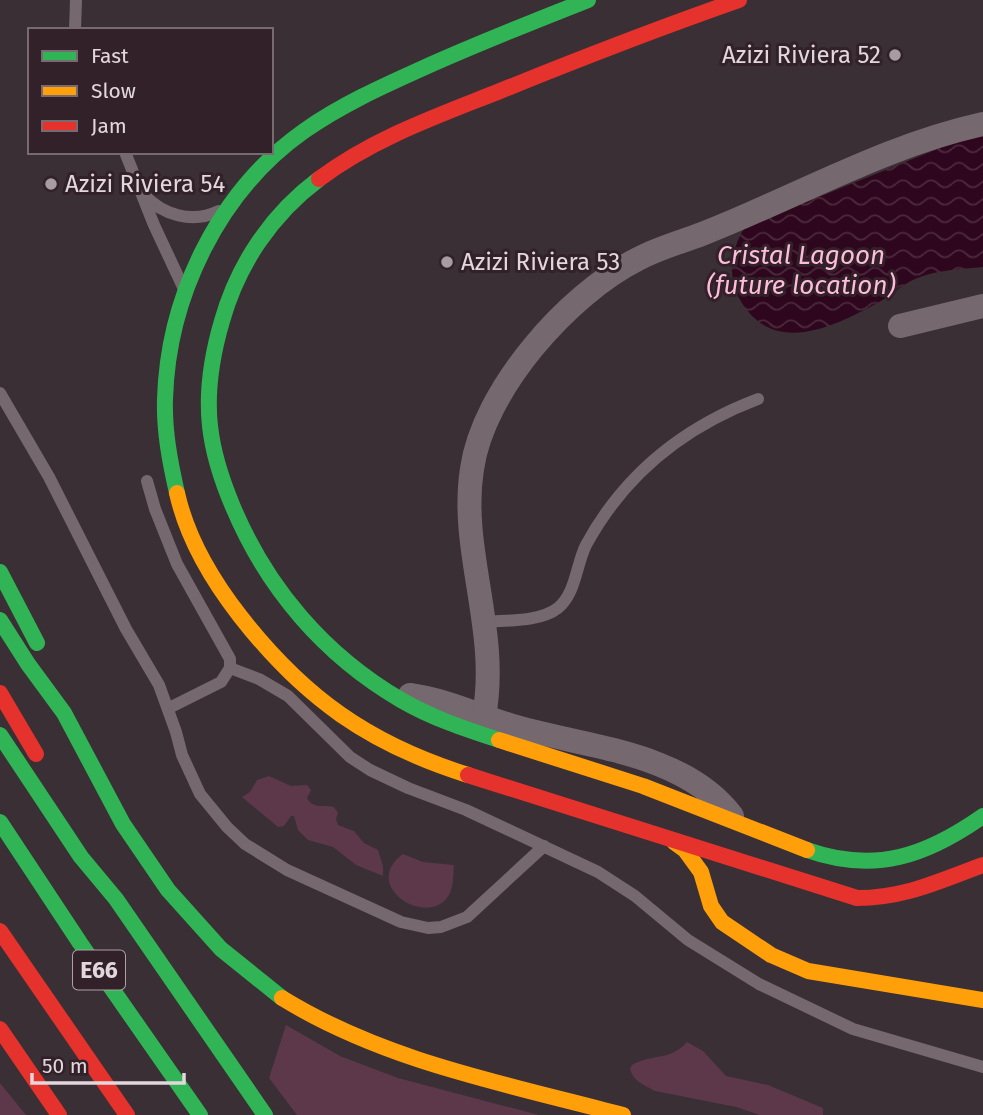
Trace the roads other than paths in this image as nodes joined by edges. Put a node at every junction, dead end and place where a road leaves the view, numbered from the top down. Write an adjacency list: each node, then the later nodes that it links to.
1 (76, 0): 4 (lane)
2 (588, 0): 8 (main road)
3 (739, 0): 20 (main road)
4 (75, 28)
5 (983, 124): 17 (street)
6 (126, 154): 7 (lane)
7 (141, 192): 8 (lane); 9 (lane)
8 (227, 207): 9 (main road)
9 (184, 290): 32 (main road)
10 (983, 306): 11 (street)
11 (900, 326)
12 (0, 393): 22 (lane)
13 (758, 399): 17 (lane)
14 (148, 481): 18 (lane)
15 (0, 572): 21 (main road)
16 (0, 620): 21 (main road)
17 (485, 622): 23 (street)
18 (230, 668): 22 (lane); 33 (lane)
19 (0, 693): 27 (main road)
20 (388, 694): 23 (street); 26 (main road)
21 (54, 698): 46 (main road)
22 (169, 708): 33 (lane)
23 (484, 716): 24 (street)
24 (543, 734): 26 (main road); 30 (street)
25 (0, 735): 36 (main road)
26 (569, 762): 30 (main road)
27 (43, 767)
28 (983, 816): 30 (main road)
29 (0, 822): 44 (main road, E66)
30 (737, 822)
31 (77, 823): 36 (main road)
32 (674, 842): 34 (main road); 38 (main road)
33 (544, 846): 41 (lane)
34 (983, 864)
35 (728, 898): 38 (main road)
36 (116, 899): 45 (main road)
37 (0, 931): 43 (main road, E66)
38 (738, 933): 39 (main road)
39 (983, 1000)
40 (0, 1030): 42 (main road)
41 (983, 1067)
42 (59, 1115)
43 (127, 1115)
44 (200, 1115)
45 (265, 1115)
46 (623, 1115)

